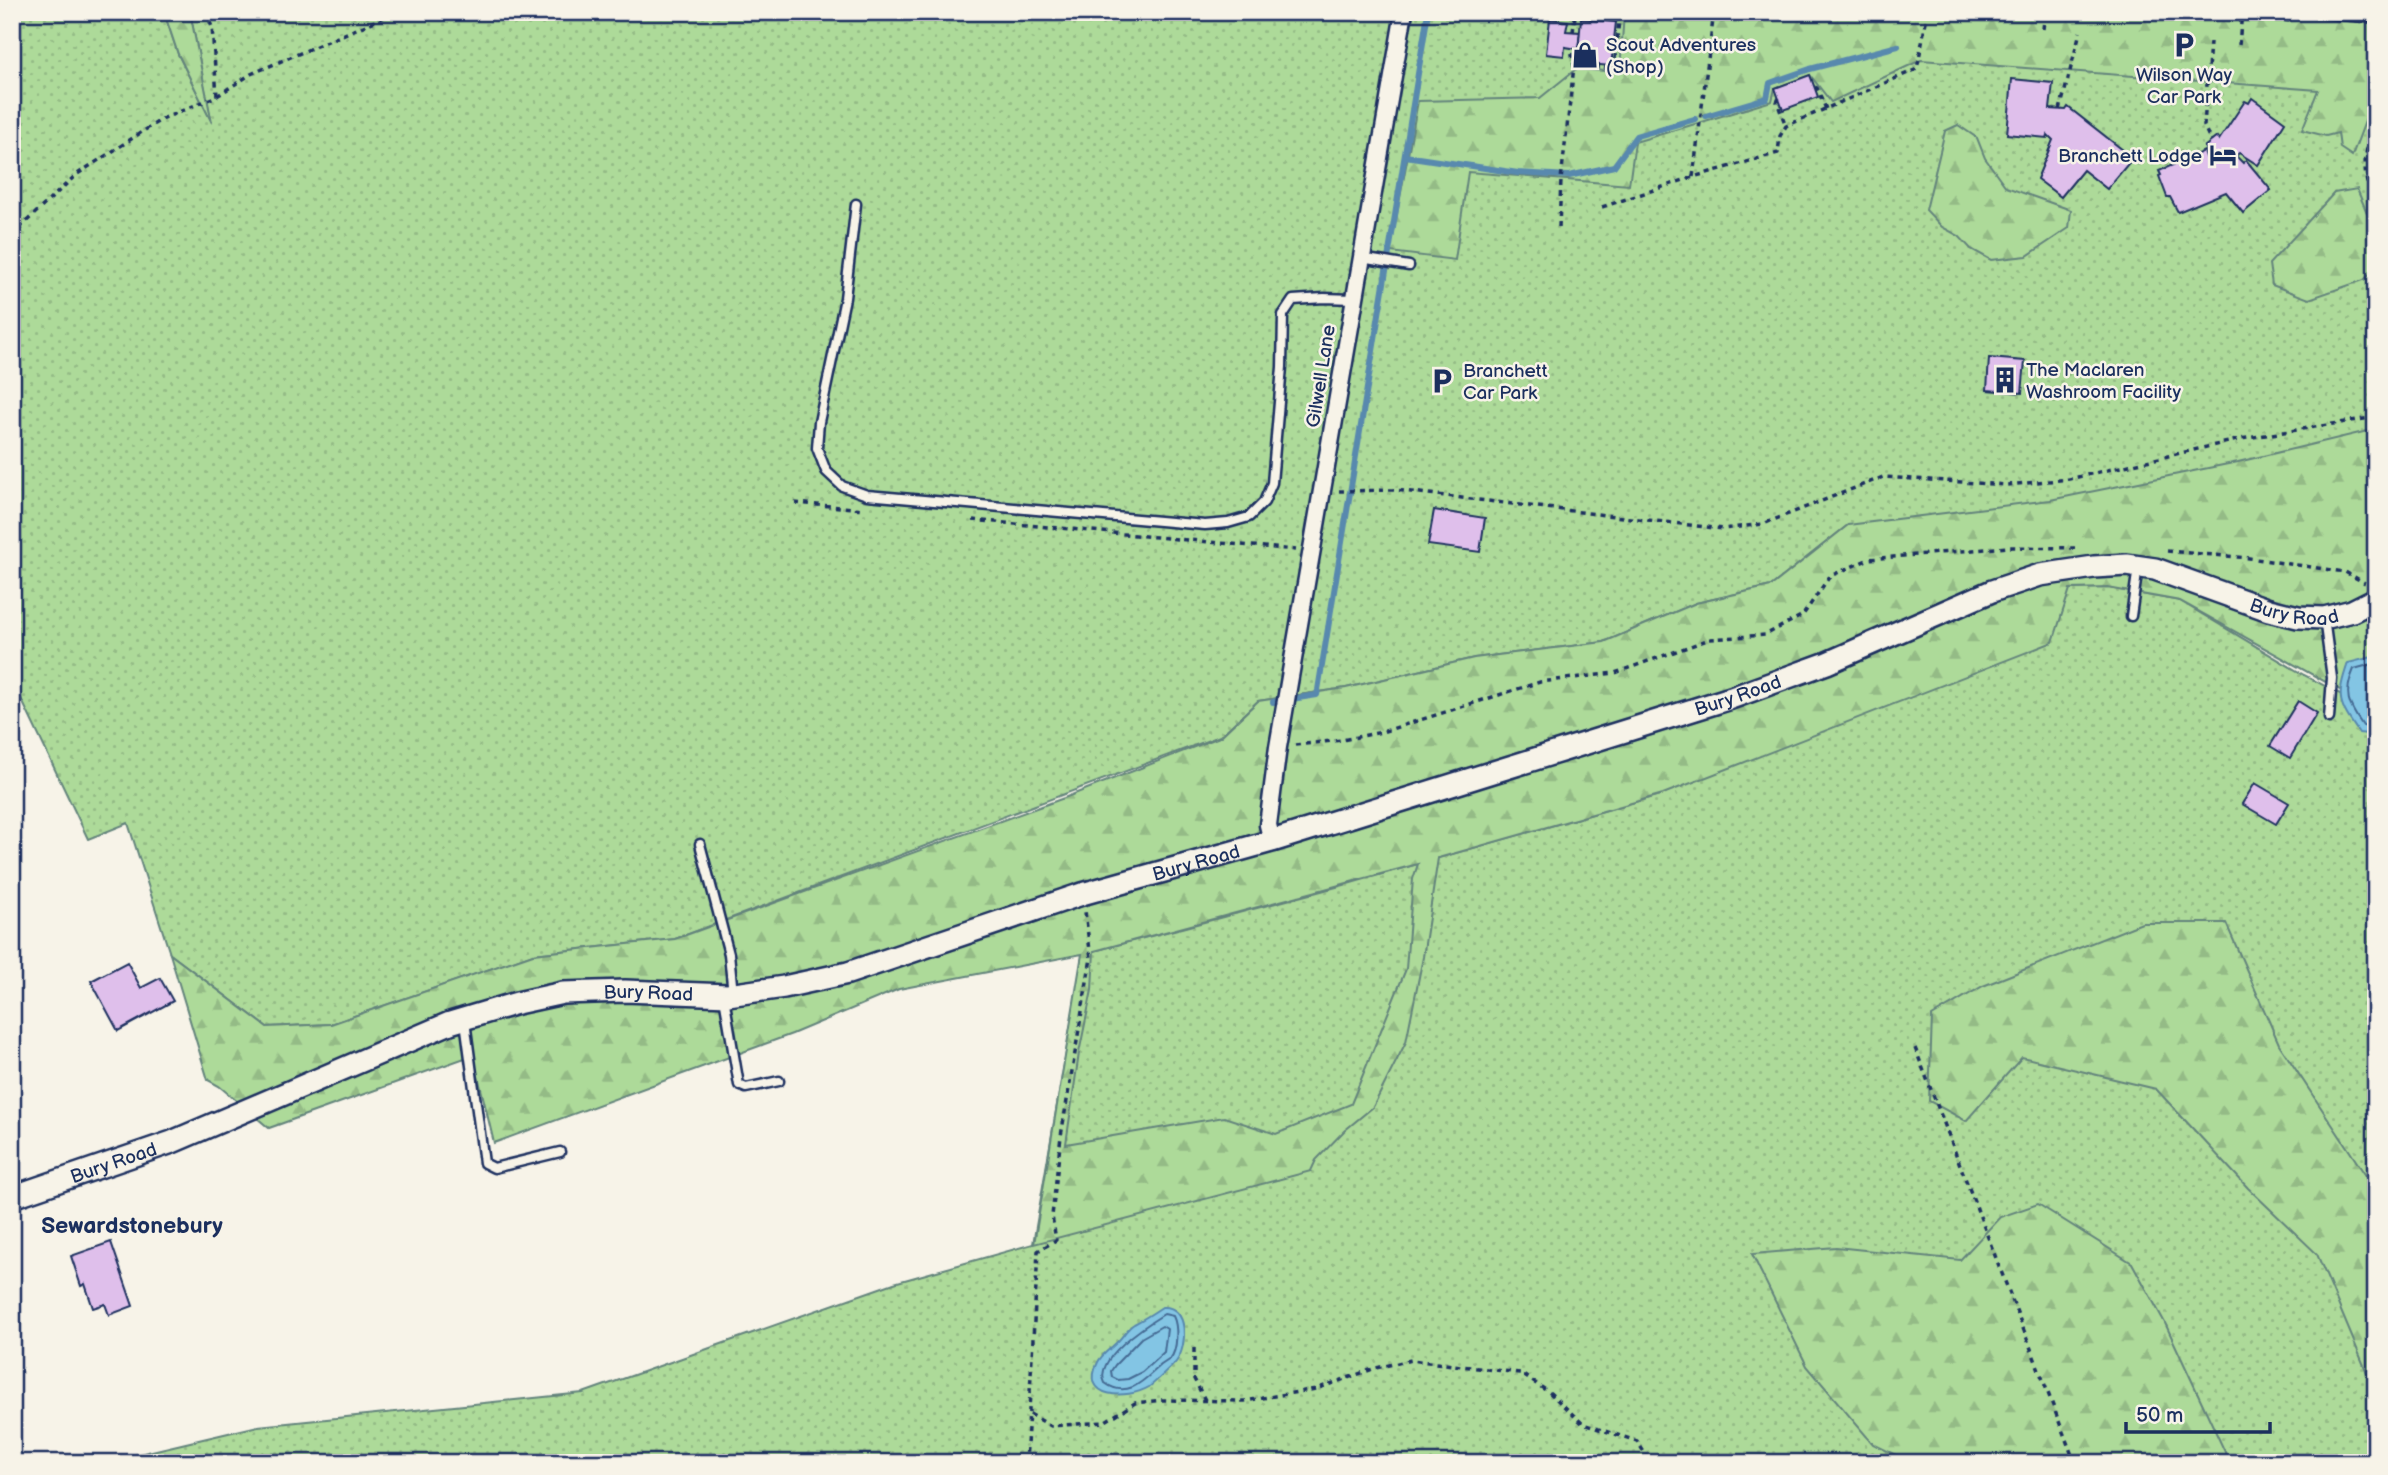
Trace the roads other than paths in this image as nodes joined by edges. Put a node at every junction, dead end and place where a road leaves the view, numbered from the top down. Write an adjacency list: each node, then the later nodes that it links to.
1 (1404, 12): 5 (street, Gilwell Lane)
2 (2304, 12): 3 (lane)
3 (2376, 18)
4 (856, 204): 7 (lane)
5 (1361, 258): 6 (lane); 7 (street, Gilwell Lane)
6 (1409, 266)
7 (1354, 299): 13 (street, Gilwell Lane)
8 (2138, 566): 10 (lane); 11 (street, Bury Road); 13 (street, Bury Road)
9 (2372, 591): 11 (street, Bury Road)
10 (2131, 616)
11 (2324, 618): 12 (lane)
12 (2329, 718)
13 (1272, 841): 15 (street, Bury Road)
14 (700, 844): 15 (lane)
15 (728, 994): 16 (street, Bury Road); 17 (lane)
16 (465, 1018): 18 (lane); 19 (street, Bury Road)
17 (779, 1081)
18 (560, 1152)
19 (12, 1197)

